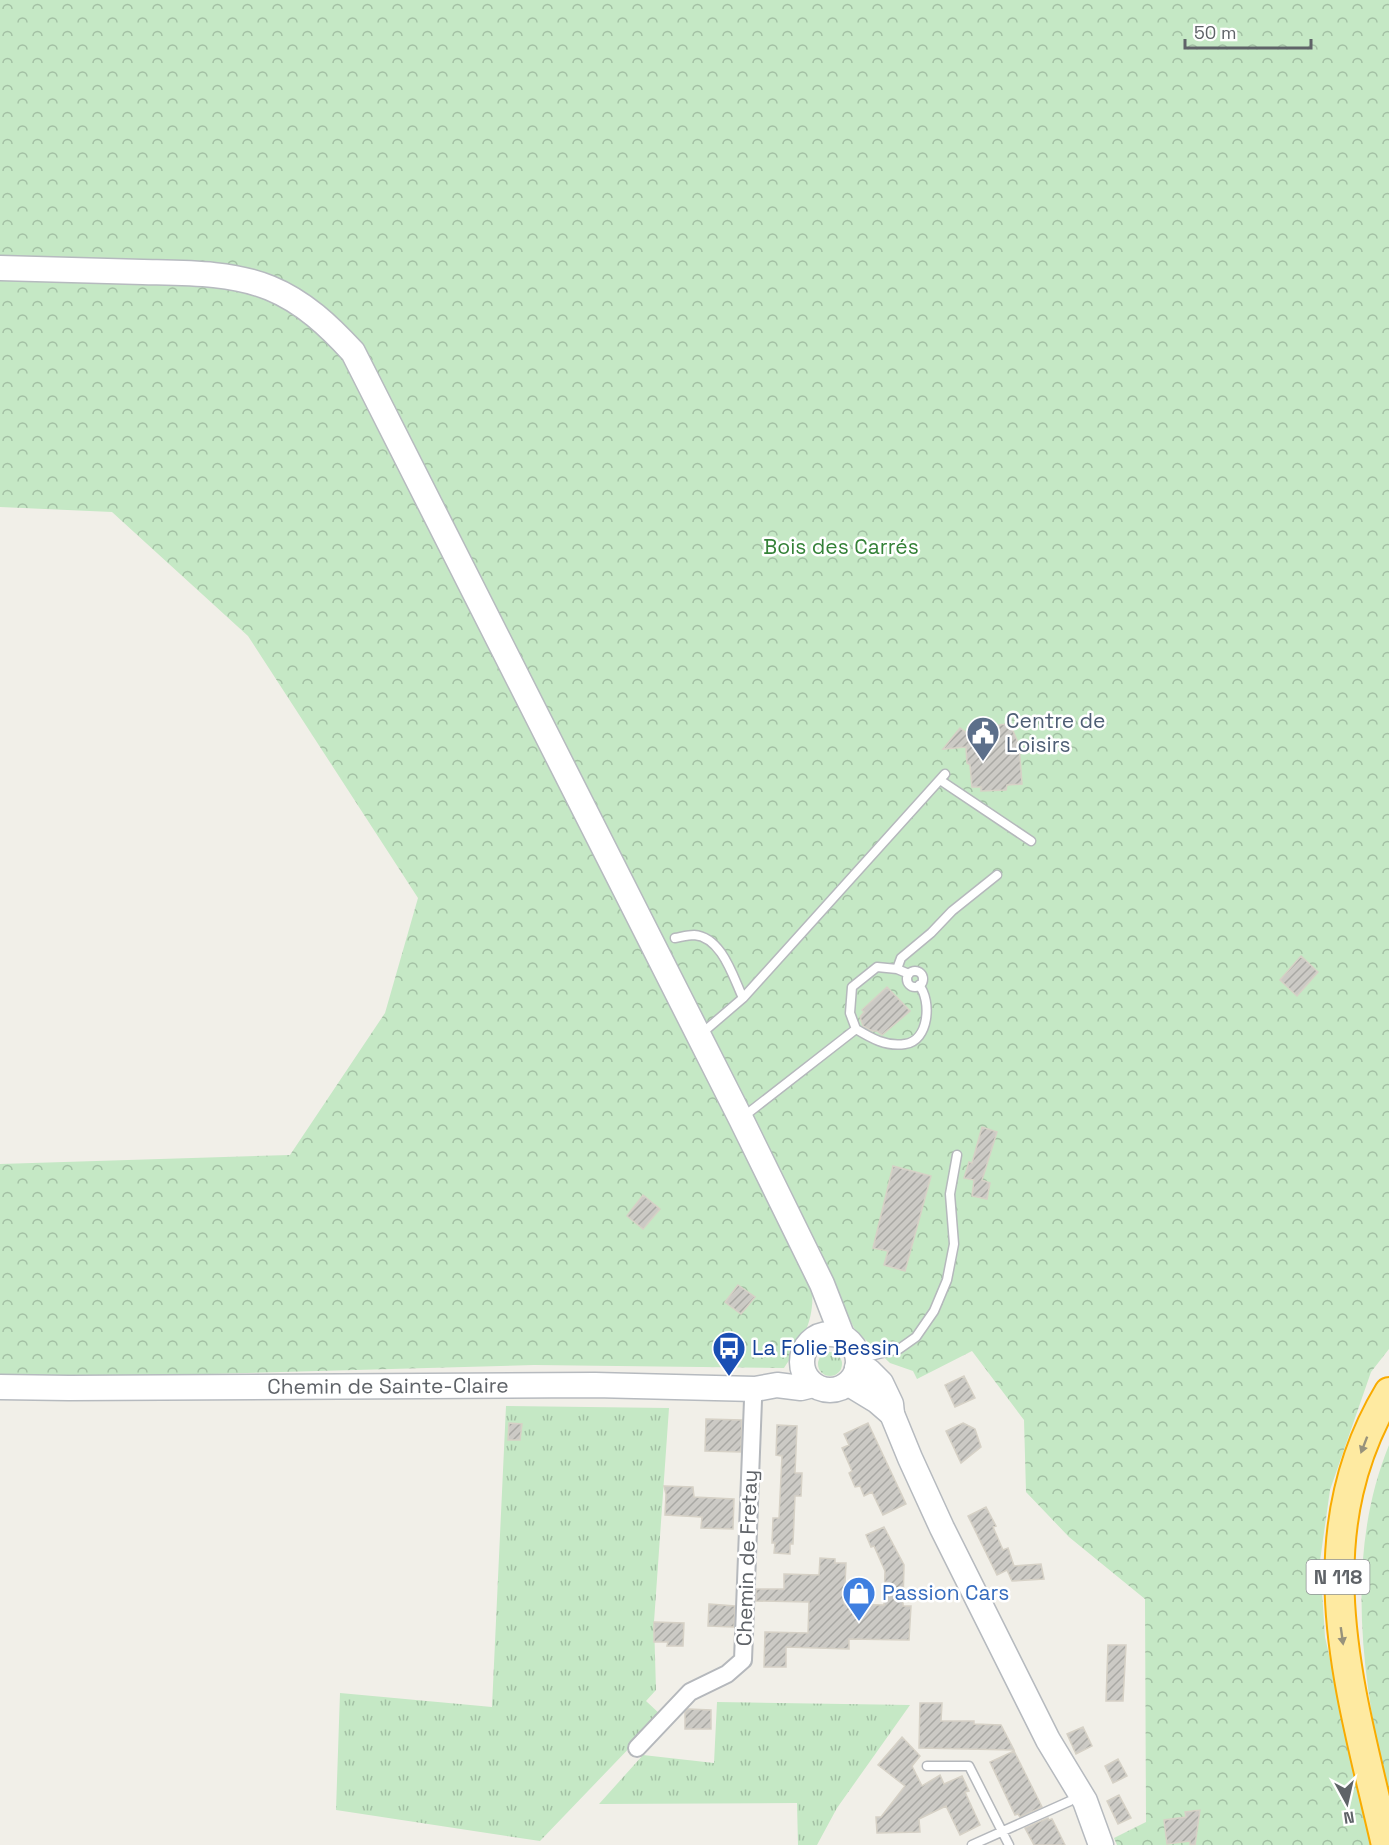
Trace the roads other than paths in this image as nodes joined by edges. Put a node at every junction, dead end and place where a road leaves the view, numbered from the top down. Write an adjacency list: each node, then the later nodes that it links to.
1 (0, 268): 8 (main road)
2 (1031, 841): 6 (lane)
3 (996, 875): 5 (lane)
4 (675, 938): 6 (lane)
5 (897, 969): 7 (lane); 7 (lane)
6 (743, 998): 8 (lane)
7 (856, 1029): 9 (lane)
8 (698, 1037): 9 (main road)
9 (741, 1119): 11 (main road)
10 (957, 1155): 14 (lane)
11 (822, 1284): 12 (main road); 13 (main road)
12 (843, 1338): 13 (main road); 14 (main road)
13 (807, 1349): 15 (main road); 17 (main road)
14 (854, 1370): 15 (main road); 19 (main road)
15 (813, 1385): 17 (main road, Chemin de Sainte-Claire)
16 (0, 1387): 17 (main road, Chemin de Sainte-Claire)
17 (766, 1387): 20 (street, Chemin de Fretay)
18 (1389, 1392): 27 (highway, N 118, one-way to 27)
19 (1048, 1740): 22 (main road); 26 (main road)
20 (637, 1748)
21 (927, 1766): 23 (lane)
22 (1070, 1801): 23 (lane); 26 (main road)
23 (1002, 1832): 24 (lane); 25 (lane)
24 (972, 1845)
25 (1009, 1845)
26 (1099, 1845)
27 (1386, 1845)

